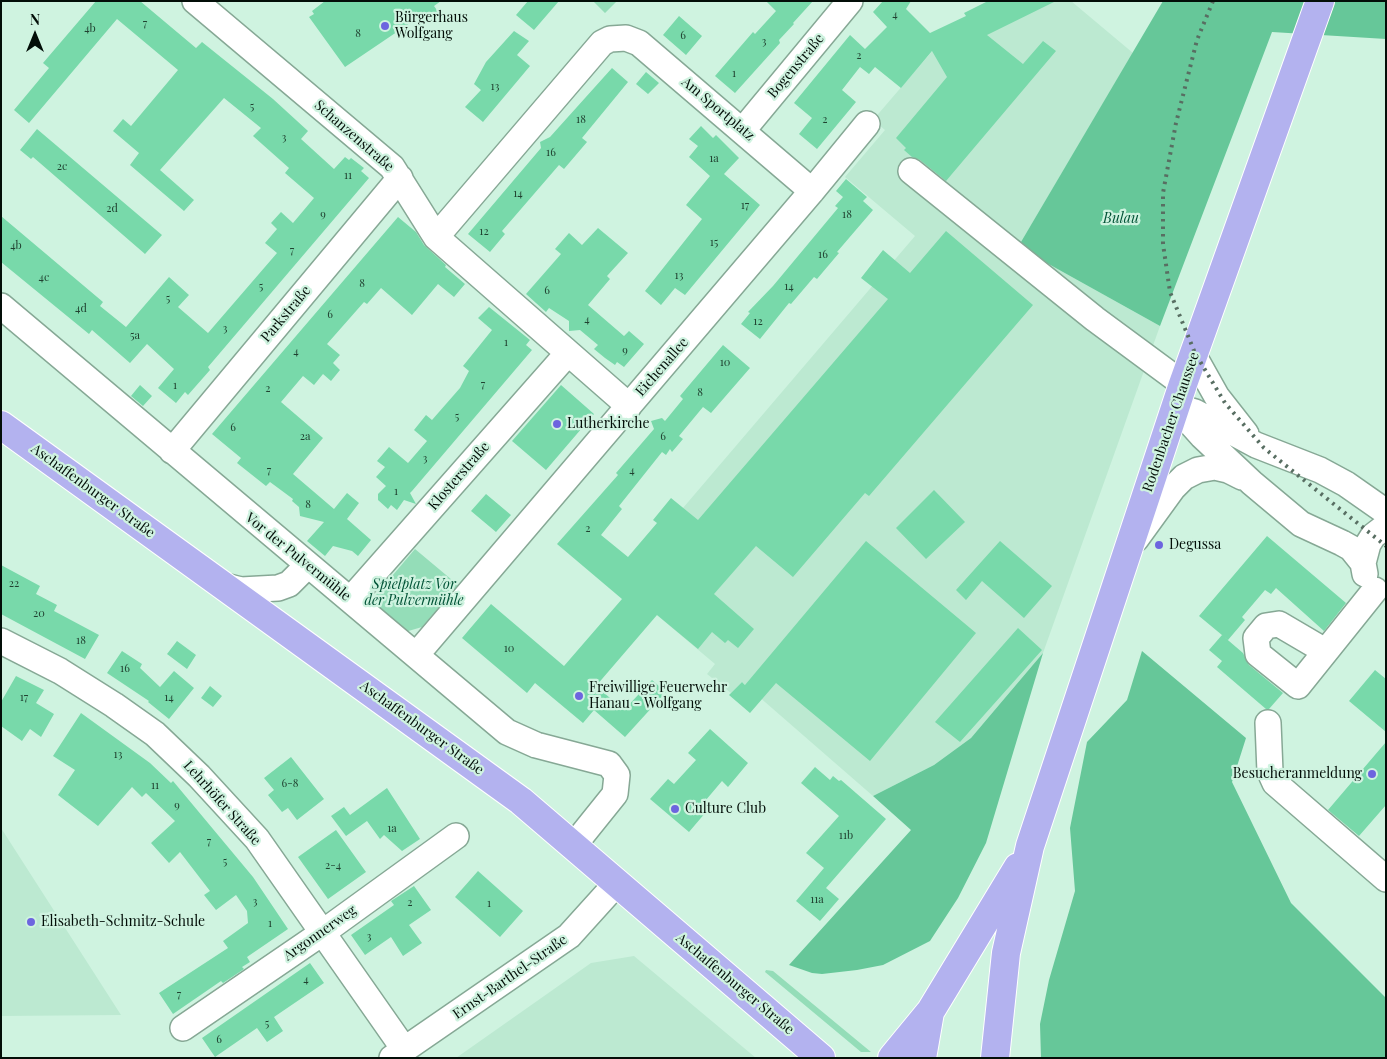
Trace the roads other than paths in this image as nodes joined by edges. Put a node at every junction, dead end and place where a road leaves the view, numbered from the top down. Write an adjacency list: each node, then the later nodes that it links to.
1 (195, 1): 7 (street, Schanzenstraße)
2 (850, 1): 5 (street, Bogenstraße)
3 (1320, 1): 12 (main road, Rodenbacher Chaussee)
4 (867, 124): 8 (street, Eichenallee)
5 (743, 130): 8 (street, Am Sportplatz); 9 (street, Am Sportplatz)
6 (912, 171): 13 (street)
7 (400, 178): 9 (street, Schanzenstraße); 17 (street, Parkstraße)
8 (812, 191): 14 (street, Eichenallee)
9 (436, 237): 11 (street, Schanzenstraße)
10 (1, 306): 17 (street, Vor der Pulvermühle)
11 (568, 353): 14 (street, Schanzenstraße); 26 (street, Klosterstraße)
12 (1194, 356): 13 (main road, Rodenbacher Chaussee); 16 (street)
13 (1179, 396): 16 (street); 18 (street); 21 (main road, Rodenbacher Chaussee)
14 (629, 406): 29 (street, Eichenallee)
15 (1, 425): 24 (main road, Aschaffenburger Straße)
16 (1256, 445): 19 (street)
17 (172, 451): 23 (street, Vor der Pulvermühle)
18 (1252, 483): 21 (street); 22 (street)
19 (1386, 512)
20 (1386, 526): 22 (street)
21 (1128, 549): 33 (main road, Rodenbacher Chaussee)
22 (1363, 563): 25 (street)
23 (308, 564): 24 (street); 26 (street, Vor der Pulvermühle)
24 (225, 586): 32 (main road, Aschaffenburger Straße)
25 (1380, 594): 28 (street)
26 (351, 600): 29 (street, Vor der Pulvermühle)
27 (1, 641): 36 (street, Lehrhöfer Straße)
28 (1325, 651)
29 (417, 654): 32 (street, Vor der Pulvermühle)
30 (1268, 723): 34 (street)
31 (456, 836): 36 (street, Argonnerweg)
32 (574, 845): 35 (main road, Aschaffenburger Straße)
33 (1030, 846): 37 (main road); 43 (main road)
34 (1386, 879)
35 (616, 884): 39 (street, Ernst-Barthel-Straße); 40 (main road, Aschaffenburger Straße)
36 (322, 933): 38 (street, Argonnerweg); 39 (street, Lehrhöfer Straße)
37 (930, 1012): 41 (main road); 42 (main road)
38 (183, 1028)
39 (398, 1053)
40 (821, 1058)
41 (892, 1058)
42 (922, 1058)
43 (995, 1058)

